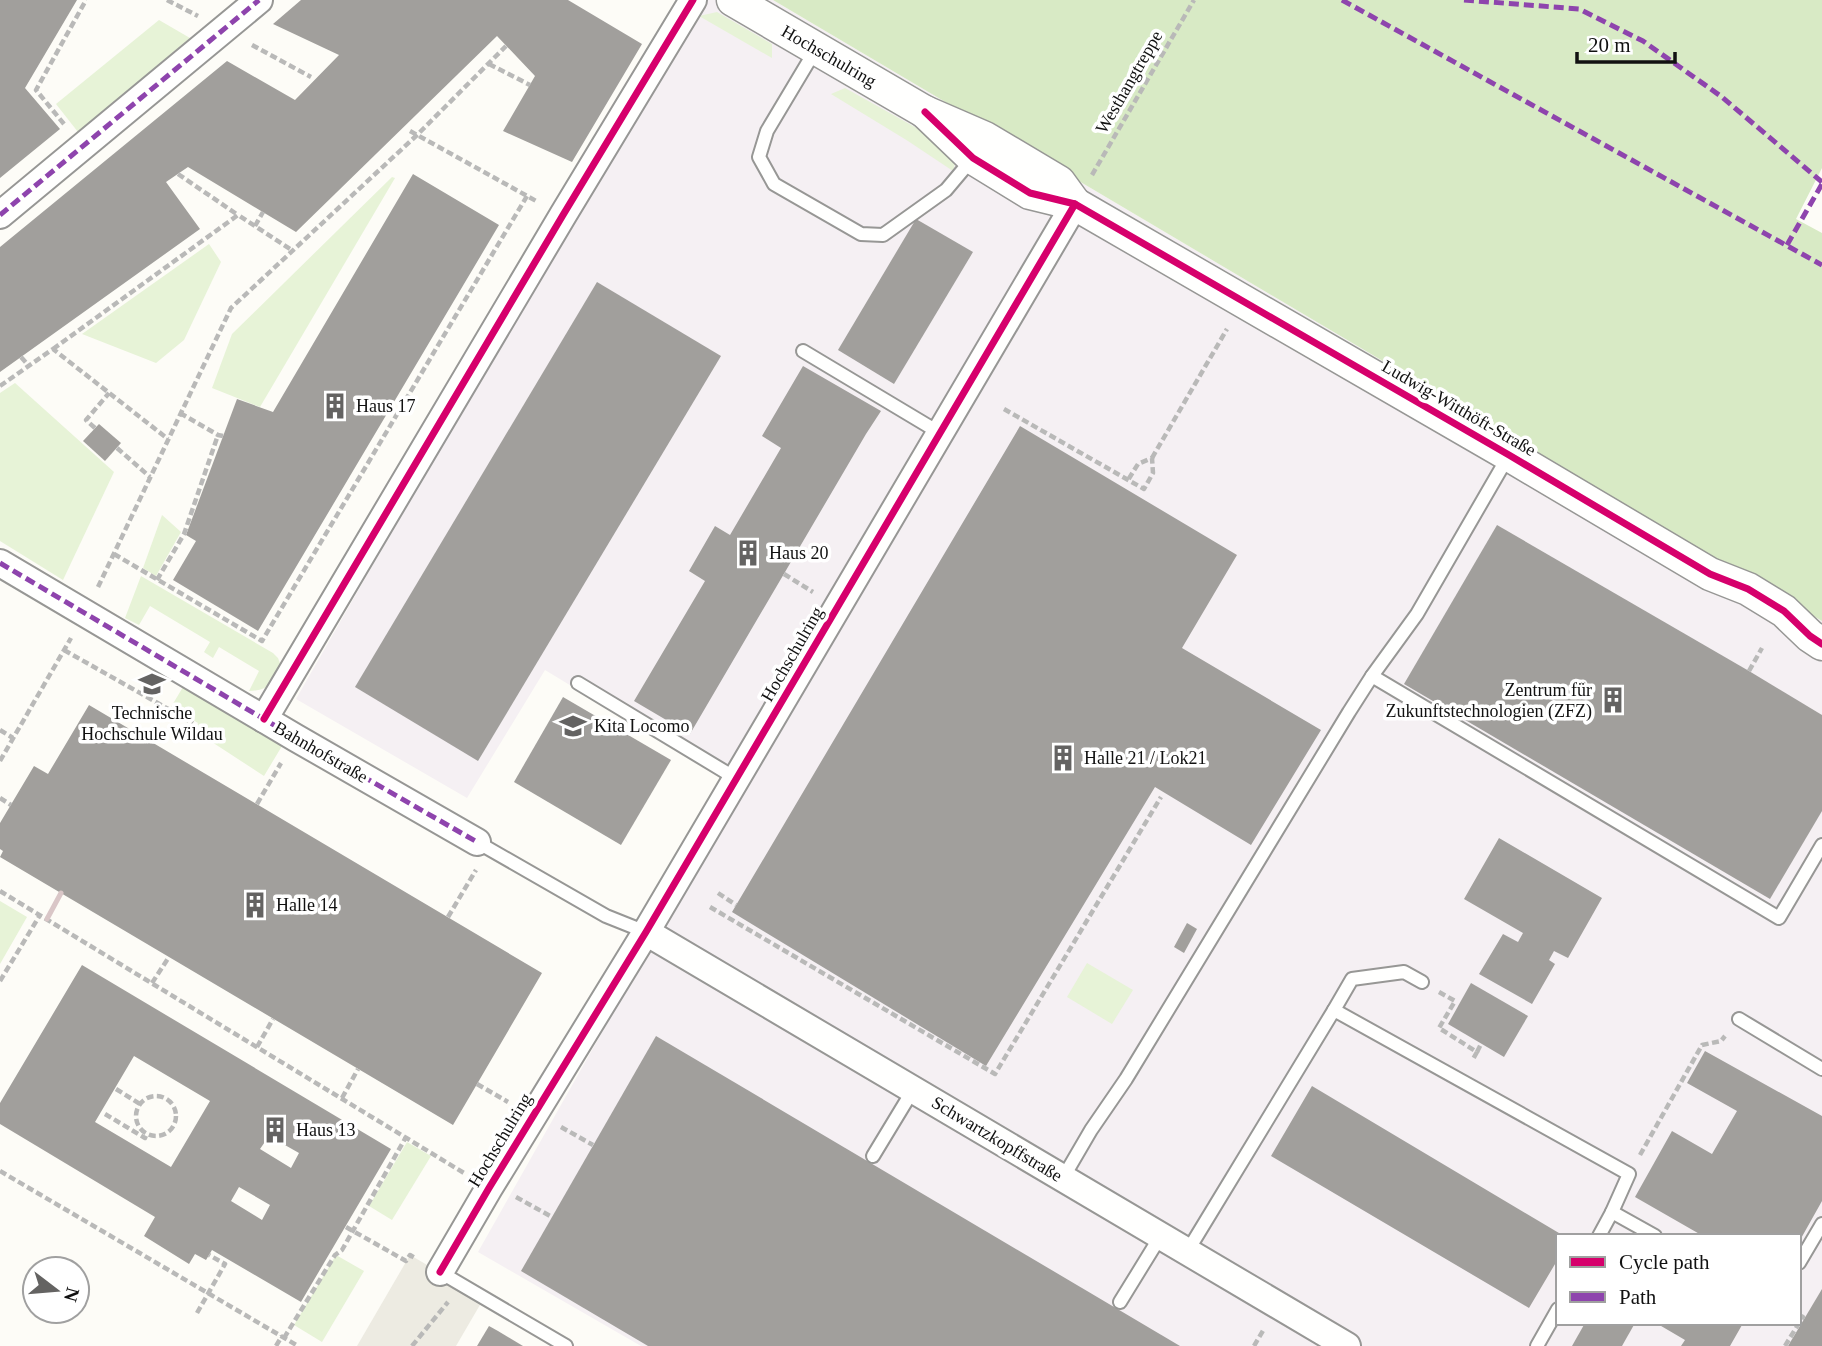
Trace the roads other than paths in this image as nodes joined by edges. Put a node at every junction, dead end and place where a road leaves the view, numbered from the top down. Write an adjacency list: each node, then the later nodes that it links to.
1 (259, 0): 7 (street)
2 (693, 0): 15 (street)
3 (733, 0): 4 (street, Hochschulring)
4 (816, 49): 5 (street, Hochschulring); 5 (lane)
5 (979, 148): 6 (street, Hochschulring)
6 (1082, 192): 9 (street, Hochschulring); 10 (street, Ludwig-Witthöft-Straße)
7 (0, 215)
8 (803, 351): 9 (lane)
9 (940, 433): 16 (street, Hochschulring)
10 (1509, 455): 12 (street, Ludwig-Witthöft-Straße); 13 (lane)
11 (0, 563): 15 (street, Bahnhofstraße)
12 (1816, 640)
13 (1372, 676): 18 (lane); 26 (lane)
14 (578, 683): 16 (lane)
15 (264, 719): 17 (street, Bahnhofstraße)
16 (737, 779): 19 (street, Hochschulring)
17 (483, 845): 19 (lane, Bahnhofstraße)
18 (1822, 845)
19 (646, 932): 24 (street, Schwartzkopffstraße); 34 (street, Hochschulring)
20 (1422, 982): 21 (lane)
21 (1334, 1010): 27 (lane); 32 (lane)
22 (1739, 1019): 23 (lane)
23 (1822, 1069)
24 (913, 1090): 25 (lane); 26 (street, Schwartzkopffstraße)
25 (873, 1156)
26 (1063, 1178): 31 (street, Schwartzkopffstraße)
27 (1612, 1212): 29 (lane); 30 (lane)
28 (1822, 1224): 33 (lane)
29 (1600, 1234)
30 (1651, 1234)
31 (1160, 1237): 32 (street, Schwartzkopffstraße); 35 (lane)
32 (1187, 1252): 38 (street, Schwartzkopffstraße)
33 (1801, 1260)
34 (450, 1278): 37 (lane)
35 (1120, 1303)
36 (1556, 1313): 39 (lane)
37 (566, 1346)
38 (1346, 1346)
39 (1537, 1346)

